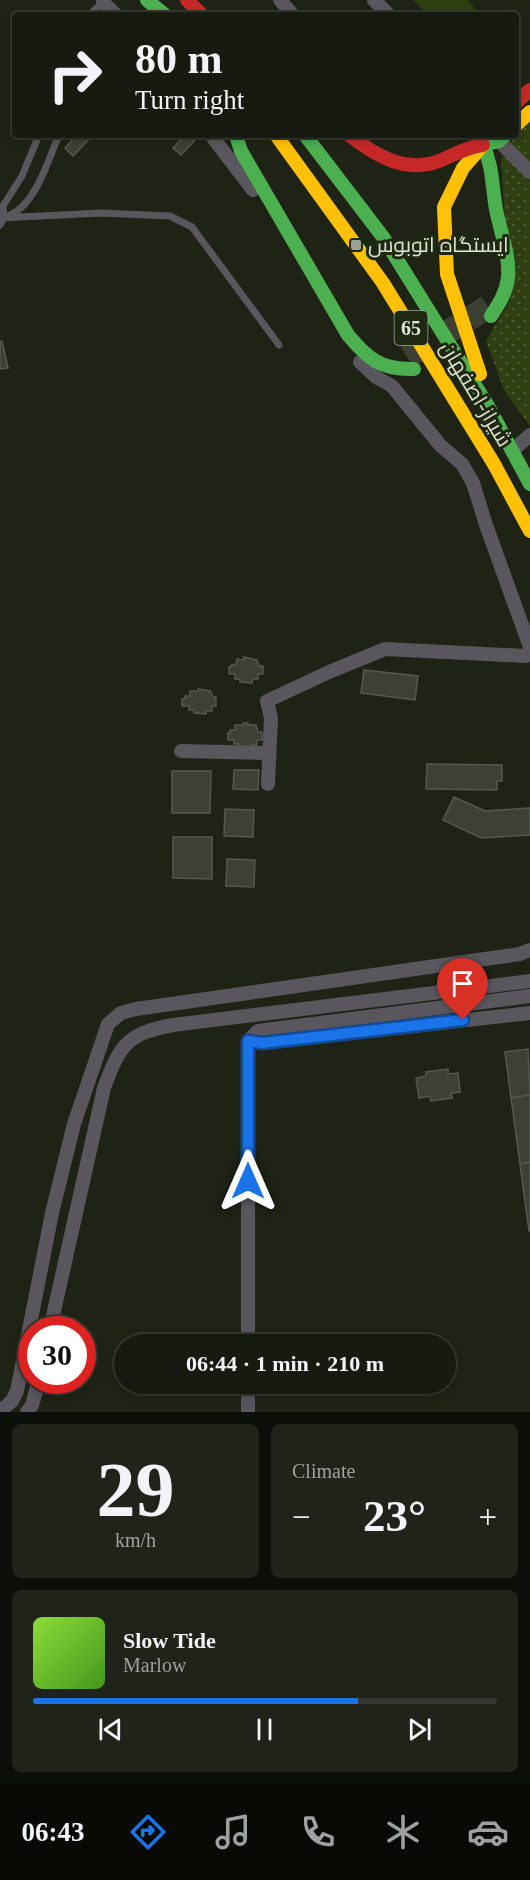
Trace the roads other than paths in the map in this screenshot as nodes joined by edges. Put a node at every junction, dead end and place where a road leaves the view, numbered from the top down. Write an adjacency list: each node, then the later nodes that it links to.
1 (147, 0): 5 (main road)
2 (187, 0): 6 (main road)
3 (280, 0): 7 (street)
4 (374, 0): 8 (street)
5 (161, 12)
6 (199, 12)
7 (290, 12)
8 (386, 12)
9 (530, 90): 10 (main road)
10 (519, 100)
11 (530, 112): 12 (main road)
12 (519, 122)
13 (38, 138): 26 (lane)
14 (58, 138): 26 (lane)
15 (213, 138): 35 (street)
16 (232, 138): 24 (lane)
17 (237, 138): 24 (main road)
18 (278, 138): 34 (main road, شیراز-اصفهان / 65)
19 (307, 138): 30 (main road, 65)
20 (353, 138): 22 (main road)
21 (502, 138): 22 (main road); 25 (street)
22 (484, 140): 28 (main road); 30 (main road)
23 (252, 141): 24 (main road)
24 (241, 151)
25 (530, 172)
26 (2, 218): 27 (lane); 29 (lane)
27 (0, 225)
28 (490, 311)
29 (279, 345)
30 (488, 406): 32 (main road, 65)
31 (530, 435): 32 (street)
32 (512, 451): 33 (main road, 65)
33 (530, 484)
34 (530, 531)
35 (530, 647)
36 (530, 652): 38 (street)
37 (181, 751): 38 (street)
38 (269, 753): 39 (street)
39 (268, 783)
40 (530, 950): 49 (street)
41 (530, 981): 45 (street)
42 (530, 996): 44 (street)
43 (530, 1013): 44 (street)
44 (248, 1041): 46 (street)
45 (53, 1316)
46 (248, 1334)
47 (35, 1394): 50 (street)
48 (248, 1394): 51 (street)
49 (0, 1412)
50 (27, 1412)
51 (248, 1412)

